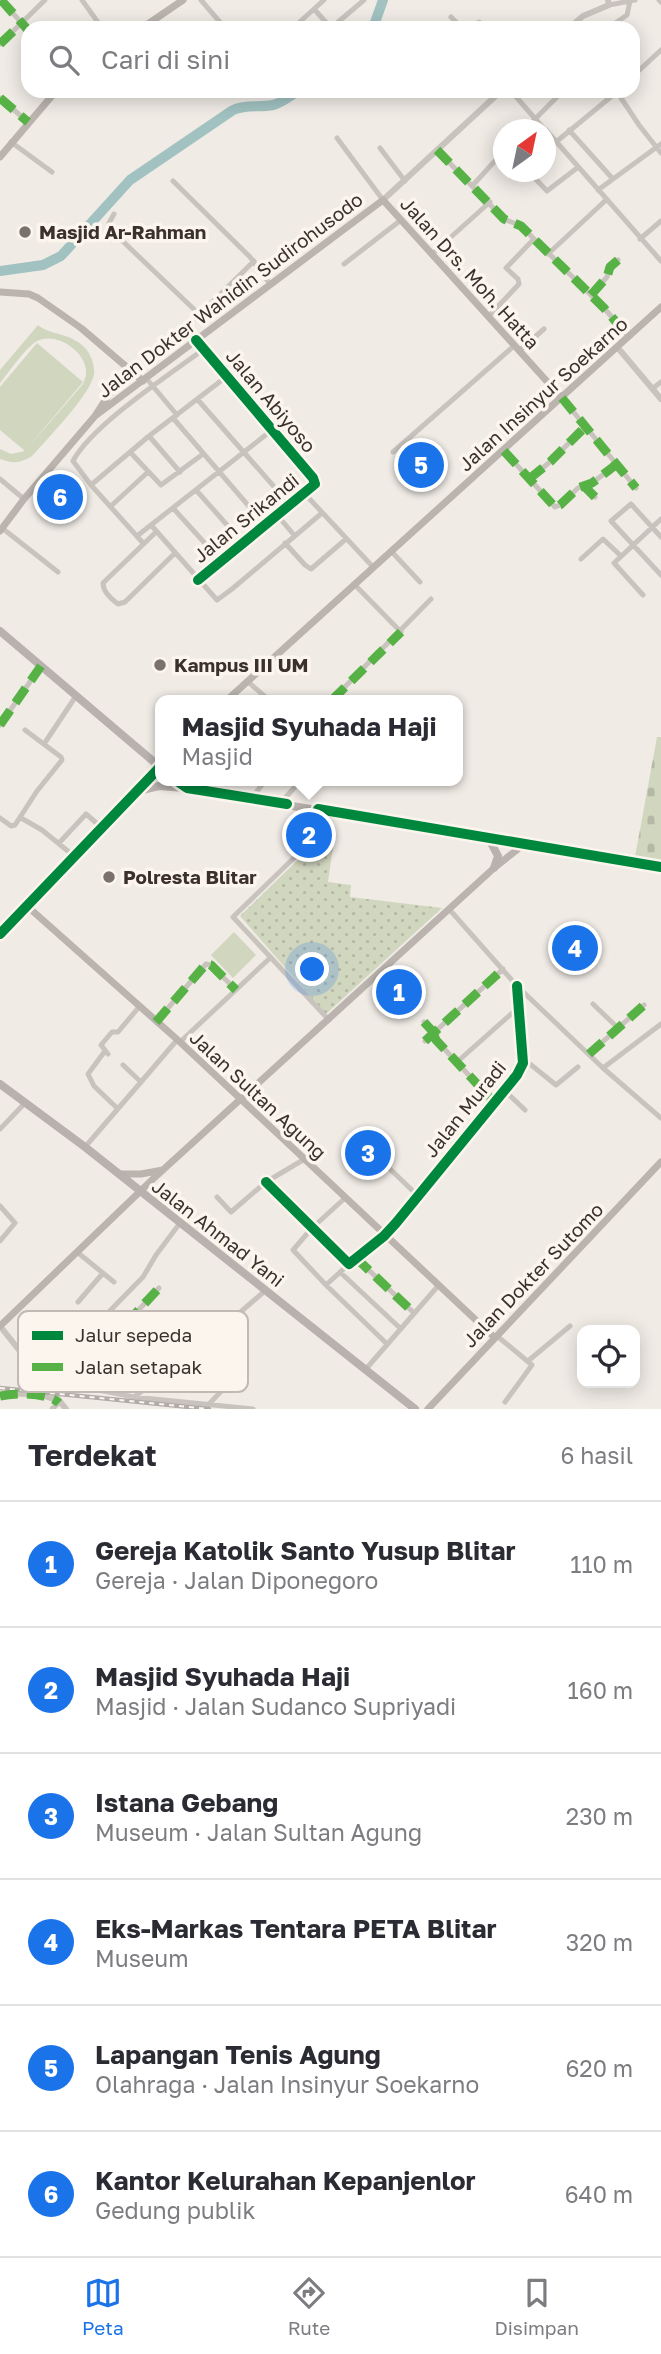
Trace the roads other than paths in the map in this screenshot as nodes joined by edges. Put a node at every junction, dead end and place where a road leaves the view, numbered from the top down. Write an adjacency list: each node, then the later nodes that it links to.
1 (1, 0): 22 (street)
2 (46, 0): 12 (street)
3 (82, 0): 13 (street)
4 (183, 0): 14 (main road)
5 (201, 0): 15 (street)
6 (324, 0): 10 (street)
7 (363, 0): 18 (street)
8 (633, 1): 9 (street); 21 (street)
9 (609, 2): 20 (street)
10 (314, 9): 16 (street); 17 (street)
11 (451, 17): 19 (street)
12 (24, 21)
13 (97, 21)
14 (152, 21)
15 (219, 21)
16 (301, 21)
17 (325, 21)
18 (339, 21)
19 (455, 21)
20 (577, 21)
21 (618, 21)
22 (21, 22)
23 (21, 24): 24 (street)
24 (0, 44)
25 (661, 50): 26 (street)
26 (640, 70)
27 (0, 98): 35 (street)
28 (50, 98): 35 (main road)
29 (493, 98): 42 (street)
30 (517, 98): 34 (street)
31 (557, 98): 34 (street)
32 (609, 98): 36 (street)
33 (622, 98): 40 (street)
34 (536, 118)
35 (28, 122): 38 (main road)
36 (569, 130): 39 (street); 48 (street)
37 (337, 138): 54 (street)
38 (10, 142): 44 (main road); 47 (street)
39 (556, 142): 46 (street)
40 (659, 146): 43 (street); 48 (street)
41 (380, 148): 50 (street)
42 (437, 150): 50 (street); 52 (street)
43 (661, 153)
44 (0, 157)
45 (493, 162): 52 (street)
46 (577, 168): 51 (street); 53 (street)
47 (52, 172)
48 (612, 178): 53 (street)
49 (173, 181): 65 (street)
50 (405, 181): 54 (street)
51 (538, 182)
52 (473, 185): 56 (street)
53 (598, 190): 55 (street)
54 (383, 200): 58 (main road, Jalan Drs. Moh. Hatta); 68 (main road, Jalan Dokter Wahidin Sudirohusodo)
55 (606, 200): 60 (street); 63 (street)
56 (490, 202): 61 (street); 62 (street)
57 (114, 214): 72 (street)
58 (401, 220): 62 (main road, Jalan Drs. Moh. Hatta); 67 (street)
59 (661, 221): 60 (street)
60 (640, 239): 66 (street)
61 (533, 240): 63 (street); 73 (street)
62 (432, 254): 73 (main road, Jalan Drs. Moh. Hatta)
63 (548, 254): 70 (street)
64 (618, 260): 70 (street)
65 (254, 261): 68 (street); 72 (street)
66 (661, 261)
67 (344, 264)
68 (270, 284): 77 (main road, Jalan Dokter Wahidin Sudirohusodo)
69 (0, 292): 81 (main road)
70 (591, 295): 76 (street)
71 (661, 307): 76 (main road, Jalan Insinyur Soekarno)
72 (200, 315): 74 (street)
73 (489, 316): 78 (main road, Jalan Drs. Moh. Hatta)
74 (188, 326)
75 (544, 329): 78 (street)
76 (629, 337): 79 (main road, Jalan Insinyur Soekarno)
77 (197, 341): 80 (street, Jalan Abiyoso); 83 (main road, Jalan Dokter Wahidin Sudirohusodo)
78 (518, 348): 87 (main road, Jalan Drs. Moh. Hatta); 97 (street)
79 (618, 348): 86 (street); 87 (main road, Jalan Insinyur Soekarno)
80 (204, 349): 82 (street, Jalan Abiyoso); 85 (street)
81 (127, 367): 83 (main road); 90 (main road, Jalan Dokter Wahidin Sudirohusodo)
82 (226, 377): 89 (street); 93 (street, Jalan Abiyoso)
83 (145, 380): 85 (street); 90 (main road, Jalan Dokter Wahidin Sudirohusodo)
84 (661, 382): 86 (street)
85 (153, 387): 91 (street); 107 (street)
86 (652, 389): 88 (street)
87 (562, 398): 92 (street); 95 (main road, Jalan Insinyur Soekarno)
88 (661, 399)
89 (198, 400): 91 (street); 98 (street)
90 (95, 416): 113 (main road, Jalan Dokter Wahidin Sudirohusodo)
91 (175, 417): 94 (street); 99 (street)
92 (586, 426): 100 (street); 105 (street)
93 (272, 430): 98 (street); 106 (street, Jalan Abiyoso)
94 (149, 436): 96 (street); 102 (street)
95 (503, 450): 105 (street); 133 (main road, Jalan Insinyur Soekarno)
96 (130, 452): 101 (street); 107 (street)
97 (393, 452)
98 (244, 453): 103 (street); 115 (street)
99 (203, 454): 102 (street); 103 (street)
100 (617, 464): 108 (street); 109 (street)
101 (148, 472): 102 (street); 114 (street)
102 (180, 472)
103 (220, 472): 110 (street); 121 (street)
104 (0, 479): 113 (street)
105 (529, 479): 108 (street)
106 (315, 484): 111 (street, Jalan Srikandi)
107 (91, 485): 114 (street)
108 (584, 486): 112 (street)
109 (636, 488)
110 (196, 490): 116 (street); 130 (street)
111 (305, 494): 115 (street, Jalan Srikandi); 117 (street)
112 (595, 498)
113 (24, 499): 123 (main road, Jalan Dokter Wahidin Sudirohusodo)
114 (111, 506): 126 (street)
115 (291, 506): 118 (street, Jalan Srikandi)
116 (173, 508): 120 (street); 137 (street)
117 (322, 513): 125 (street); 128 (street)
118 (278, 516): 121 (street, Jalan Srikandi); 125 (street)
119 (661, 519): 122 (street)
120 (150, 525): 124 (street); 126 (street)
121 (265, 525): 130 (street, Jalan Srikandi)
122 (651, 526): 127 (street); 132 (street); 132 (street)
123 (1, 529): 139 (street)
124 (156, 532): 129 (street); 134 (street)
125 (295, 535): 131 (street)
126 (137, 536): 129 (street)
127 (661, 537)
128 (346, 539): 131 (street); 138 (street)
129 (143, 543): 134 (street)
130 (243, 543): 137 (street, Jalan Srikandi)
131 (285, 543): 141 (street)
132 (632, 545): 135 (street); 140 (street)
133 (391, 551): 138 (main road, Jalan Insinyur Soekarno); 142 (street)
134 (175, 553): 141 (street)
135 (621, 556): 136 (street); 144 (street)
136 (581, 559)
137 (221, 561): 141 (street, Jalan Srikandi)
138 (373, 567): 143 (main road, Jalan Insinyur Soekarno)
139 (58, 572)
140 (661, 575)
141 (198, 580)
142 (420, 582)
143 (354, 584): 147 (street); 149 (main road, Jalan Insinyur Soekarno)
144 (643, 595)
145 (431, 599): 147 (street)
146 (0, 631): 148 (main road)
147 (401, 632): 152 (street)
148 (41, 666): 153 (main road); 154 (street)
149 (247, 681): 150 (main road, Jalan Insinyur Soekarno); 151 (street)
150 (232, 695)
151 (263, 695)
152 (337, 695)
153 (76, 696): 156 (street); 157 (main road)
154 (0, 725)
155 (25, 730): 156 (street)
156 (44, 744): 167 (street)
157 (155, 763)
158 (155, 772): 163 (main road)
159 (184, 786): 162 (main road)
160 (261, 786): 164 (street)
161 (297, 786): 165 (street)
162 (187, 788): 163 (main road); 164 (main road)
163 (135, 792): 168 (main road)
164 (251, 799): 165 (main road)
165 (284, 804): 169 (main road)
166 (0, 818): 167 (street)
167 (21, 818): 170 (street)
168 (102, 827): 170 (street); 173 (main road)
169 (489, 839): 171 (main road); 175 (main road)
170 (59, 843): 173 (street)
171 (523, 845): 174 (main road); 175 (main road)
172 (299, 853): 179 (street)
173 (74, 856): 176 (main road)
174 (661, 867)
175 (494, 868): 177 (main road)
176 (27, 906): 178 (main road); 185 (main road, Jalan Sultan Agung)
177 (449, 909): 180 (street); 187 (main road)
178 (0, 934)
179 (270, 958): 182 (street); 187 (street)
180 (503, 970): 181 (street); 192 (street)
181 (517, 986): 186 (street, Jalan Muradi); 195 (street)
182 (236, 990): 188 (street); 194 (street)
183 (593, 1004): 191 (street)
184 (644, 1005): 191 (street)
185 (139, 1007): 188 (main road, Jalan Sultan Agung); 207 (street)
186 (519, 1007): 196 (street); 197 (street, Jalan Muradi)
187 (329, 1020): 204 (main road)
188 (156, 1022): 194 (main road, Jalan Sultan Agung)
189 (424, 1022): 192 (street)
190 (661, 1024): 200 (street)
191 (618, 1028): 195 (street)
192 (434, 1034): 193 (street); 196 (street)
193 (425, 1041)
194 (179, 1042): 201 (street); 204 (main road, Jalan Sultan Agung)
195 (589, 1054): 200 (street)
196 (457, 1062): 206 (street)
197 (523, 1063): 199 (street); 203 (street, Jalan Muradi)
198 (122, 1065): 201 (street)
199 (578, 1067)
200 (603, 1068): 209 (street)
201 (141, 1082): 207 (street)
202 (3, 1086): 205 (main road, Jalan Ahmad Yani)
203 (504, 1090): 206 (street, Jalan Muradi); 208 (street)
204 (242, 1099): 212 (main road, Jalan Sultan Agung); 215 (main road)
205 (22, 1101): 210 (street); 211 (main road, Jalan Ahmad Yani)
206 (494, 1102): 219 (street, Jalan Muradi)
207 (118, 1110): 211 (street)
208 (525, 1110)
209 (661, 1118)
210 (0, 1129)
211 (85, 1147): 216 (main road, Jalan Ahmad Yani)
212 (303, 1160): 217 (street); 221 (main road, Jalan Sultan Agung)
213 (661, 1163): 247 (main road, Jalan Dokter Sutomo)
214 (387, 1166): 219 (street)
215 (166, 1169): 216 (main road); 218 (main road)
216 (118, 1174): 218 (main road, Jalan Ahmad Yani)
217 (265, 1182): 220 (street); 224 (street)
218 (141, 1192): 223 (main road, Jalan Ahmad Yani); 227 (main road)
219 (418, 1196): 225 (street, Jalan Muradi)
220 (216, 1197)
221 (344, 1199): 224 (street); 225 (main road, Jalan Sultan Agung)
222 (0, 1206): 226 (street)
223 (180, 1223): 236 (main road, Jalan Ahmad Yani); 239 (street)
224 (312, 1228): 229 (street); 233 (street)
225 (384, 1236): 228 (street, Jalan Muradi); 234 (main road, Jalan Sultan Agung)
226 (0, 1241)
227 (78, 1252): 231 (street); 238 (main road)
228 (356, 1258): 229 (street, Jalan Muradi); 243 (street)
229 (349, 1264): 230 (street, Jalan Muradi)
230 (340, 1272): 233 (street, Jalan Muradi); 246 (street)
231 (103, 1273): 232 (street); 237 (street)
232 (114, 1282)
233 (326, 1285): 248 (street)
234 (438, 1286): 243 (street); 247 (main road, Jalan Sultan Agung)
235 (159, 1288): 240 (street)
236 (266, 1290): 241 (street); 251 (main road, Jalan Ahmad Yani)
237 (78, 1302)
238 (20, 1311)
239 (109, 1311)
240 (138, 1311)
241 (242, 1311)
242 (18, 1313): 245 (main road)
243 (414, 1313): 246 (street)
244 (570, 1326): 250 (street)
245 (3, 1328): 249 (street)
246 (401, 1329): 248 (street)
247 (496, 1337): 250 (street, Jalan Sultan Agung); 261 (main road, Jalan Dokter Sutomo)
248 (387, 1344): 251 (street)
249 (18, 1347)
250 (528, 1361): 258 (street)
251 (368, 1367): 265 (main road, Jalan Ahmad Yani)
252 (53, 1392): 259 (street)
253 (109, 1392): 257 (street)
254 (140, 1392): 257 (street)
255 (220, 1392): 260 (street)
256 (0, 1396): 259 (street)
257 (134, 1397): 260 (street)
258 (505, 1402)
259 (60, 1403): 262 (street); 263 (street)
260 (209, 1404): 264 (street)
261 (430, 1407)
262 (52, 1409)
263 (66, 1409)
264 (253, 1409)
265 (415, 1409)

